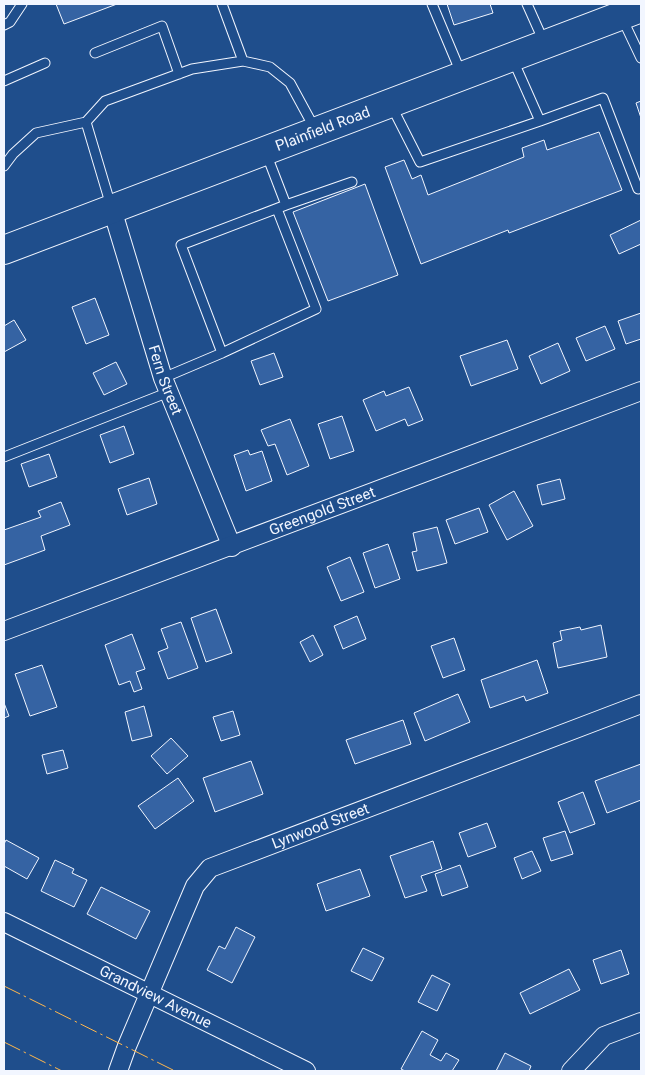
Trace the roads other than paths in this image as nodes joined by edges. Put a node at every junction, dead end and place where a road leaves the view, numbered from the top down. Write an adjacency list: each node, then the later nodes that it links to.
1 (22, 4): 6 (lane)
2 (222, 4): 11 (lane)
3 (432, 4): 14 (lane)
4 (526, 4): 7 (lane)
5 (626, 9): 7 (main road, Plainfield Road); 10 (lane)
6 (4, 25)
7 (546, 45): 9 (main road, Plainfield Road)
8 (95, 53): 13 (lane)
9 (512, 57): 14 (main road, Plainfield Road); 17 (lane)
10 (641, 58)
11 (244, 61): 13 (lane); 19 (lane)
12 (45, 63): 15 (lane)
13 (178, 74): 18 (lane)
14 (462, 76): 16 (main road, Plainfield Road)
15 (4, 81)
16 (390, 103): 17 (lane); 19 (main road, Plainfield Road)
17 (540, 121): 23 (lane)
18 (86, 122): 21 (lane); 25 (lane)
19 (316, 132): 20 (main road, Plainfield Road)
20 (265, 151): 24 (lane); 25 (main road, Plainfield Road)
21 (4, 166)
22 (352, 182): 24 (lane)
23 (638, 189)
24 (282, 207): 27 (lane); 27 (lane)
25 (112, 209): 26 (main road, Plainfield Road); 28 (street, Fern Street)
26 (4, 250)
27 (222, 353): 28 (lane)
28 (166, 385): 30 (lane); 31 (street, Fern Street)
29 (641, 392): 31 (street, Greengold Street)
30 (4, 457)
31 (232, 546): 32 (street, Greengold Street)
32 (4, 631)
33 (641, 704): 35 (street, Lynwood Street)
34 (4, 922): 35 (street, Grandview Avenue)
35 (150, 994): 37 (street, Lynwood Street); 38 (street, Grandview Avenue)
36 (641, 1022): 39 (street)
37 (118, 1071)
38 (306, 1071)
39 (571, 1071)

